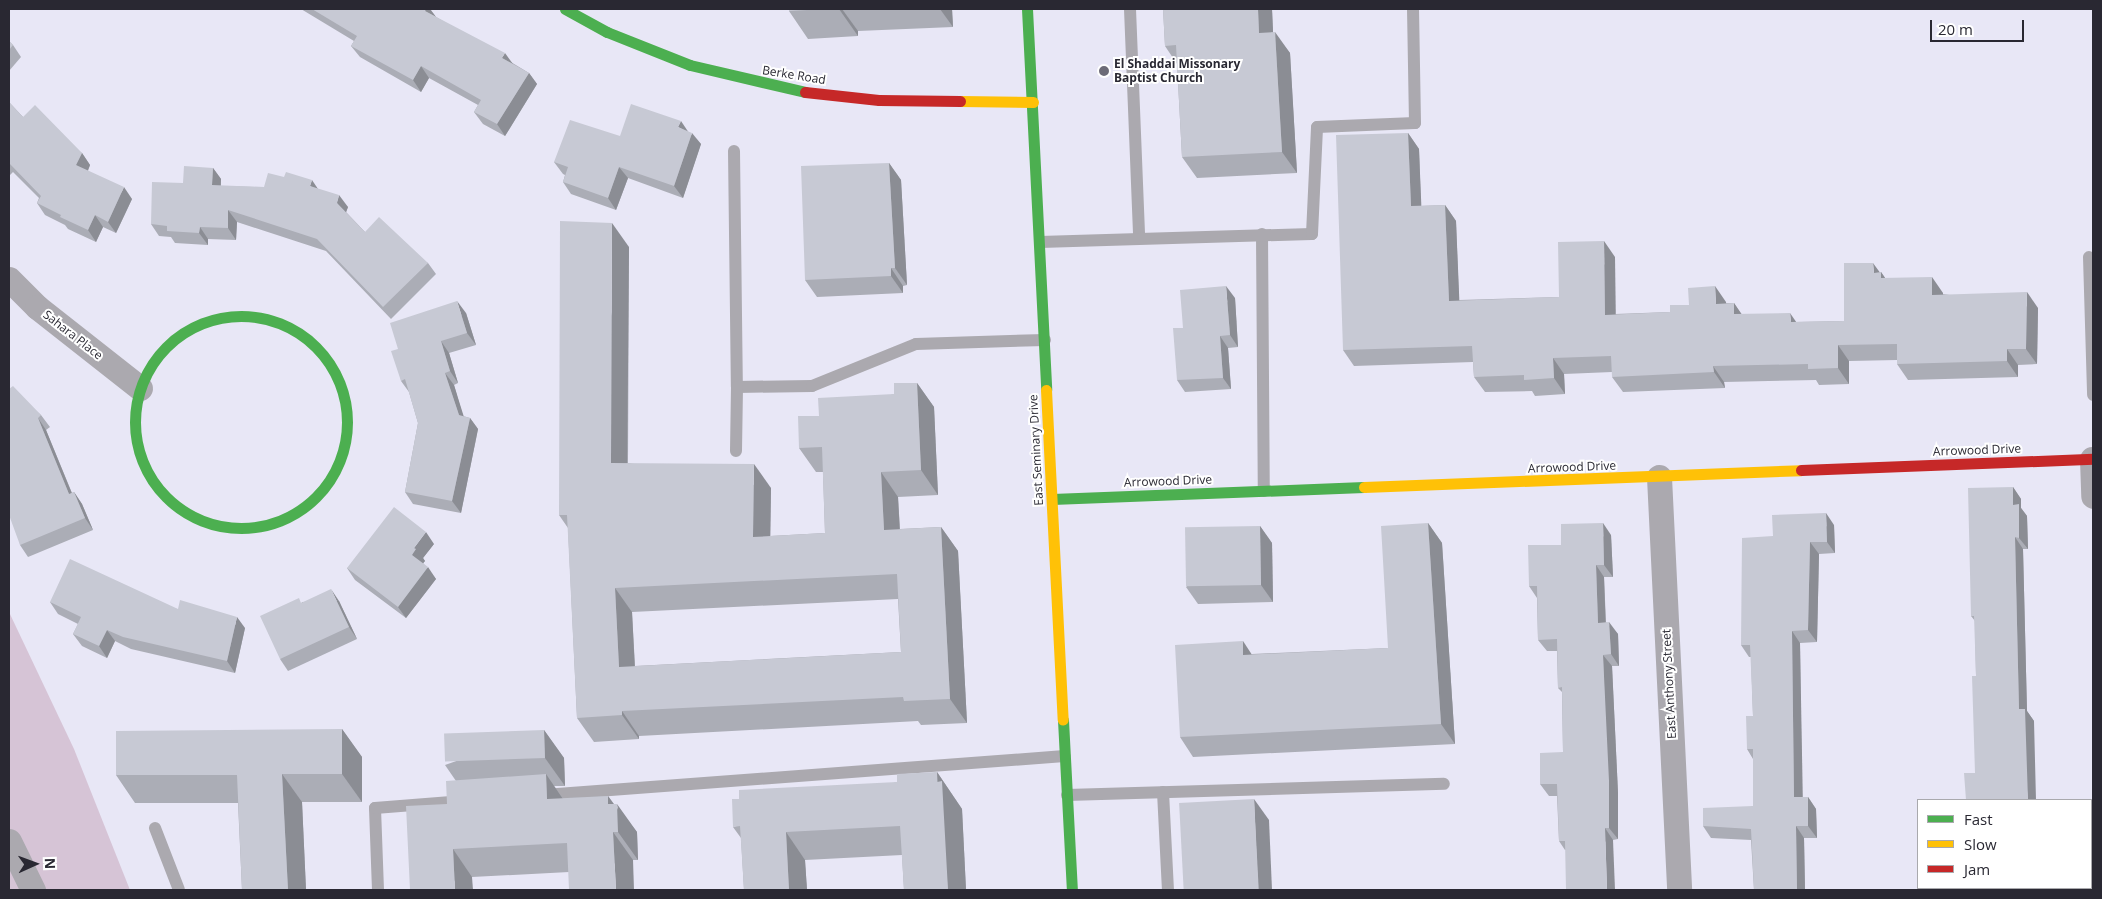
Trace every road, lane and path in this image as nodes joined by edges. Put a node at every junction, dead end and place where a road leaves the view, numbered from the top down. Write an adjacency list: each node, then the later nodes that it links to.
1 (565, 9): 5 (street, Berke Road)
2 (1027, 9): 5 (street, East Seminary Drive)
3 (1130, 9): 8 (lane)
4 (1413, 9): 7 (lane)
5 (1033, 102): 9 (street, East Seminary Drive)
6 (734, 151): 13 (lane)
7 (1262, 234): 8 (lane); 19 (lane)
8 (1139, 238): 9 (lane)
9 (1040, 242): 12 (street, East Seminary Drive)
10 (2090, 257): 15 (lane)
11 (9, 279): 14 (street, Sahara Place)
12 (1045, 340): 13 (lane); 21 (street, East Seminary Drive)
13 (737, 387): 16 (lane)
14 (140, 388): 14 (street)
15 (2093, 395)
16 (736, 451)
17 (2093, 459): 18 (street, Arrowood Drive); 20 (street)
18 (1659, 477): 19 (street, Arrowood Drive); 35 (street, East Anthony Street)
19 (1264, 491): 21 (street, Arrowood Drive)
20 (2093, 496)
21 (1052, 499): 22 (street, East Seminary Drive)
22 (1065, 756): 25 (street, East Seminary Drive); 26 (lane)
23 (1444, 784): 24 (lane)
24 (1163, 792): 25 (lane); 34 (lane)
25 (1067, 795): 33 (street, East Seminary Drive)
26 (533, 796)
27 (473, 800): 32 (lane)
28 (155, 828): 31 (lane)
29 (9, 841): 30 (street)
30 (33, 890)
31 (180, 890)
32 (378, 890)
33 (1072, 890)
34 (1168, 890)
35 (1679, 890)

